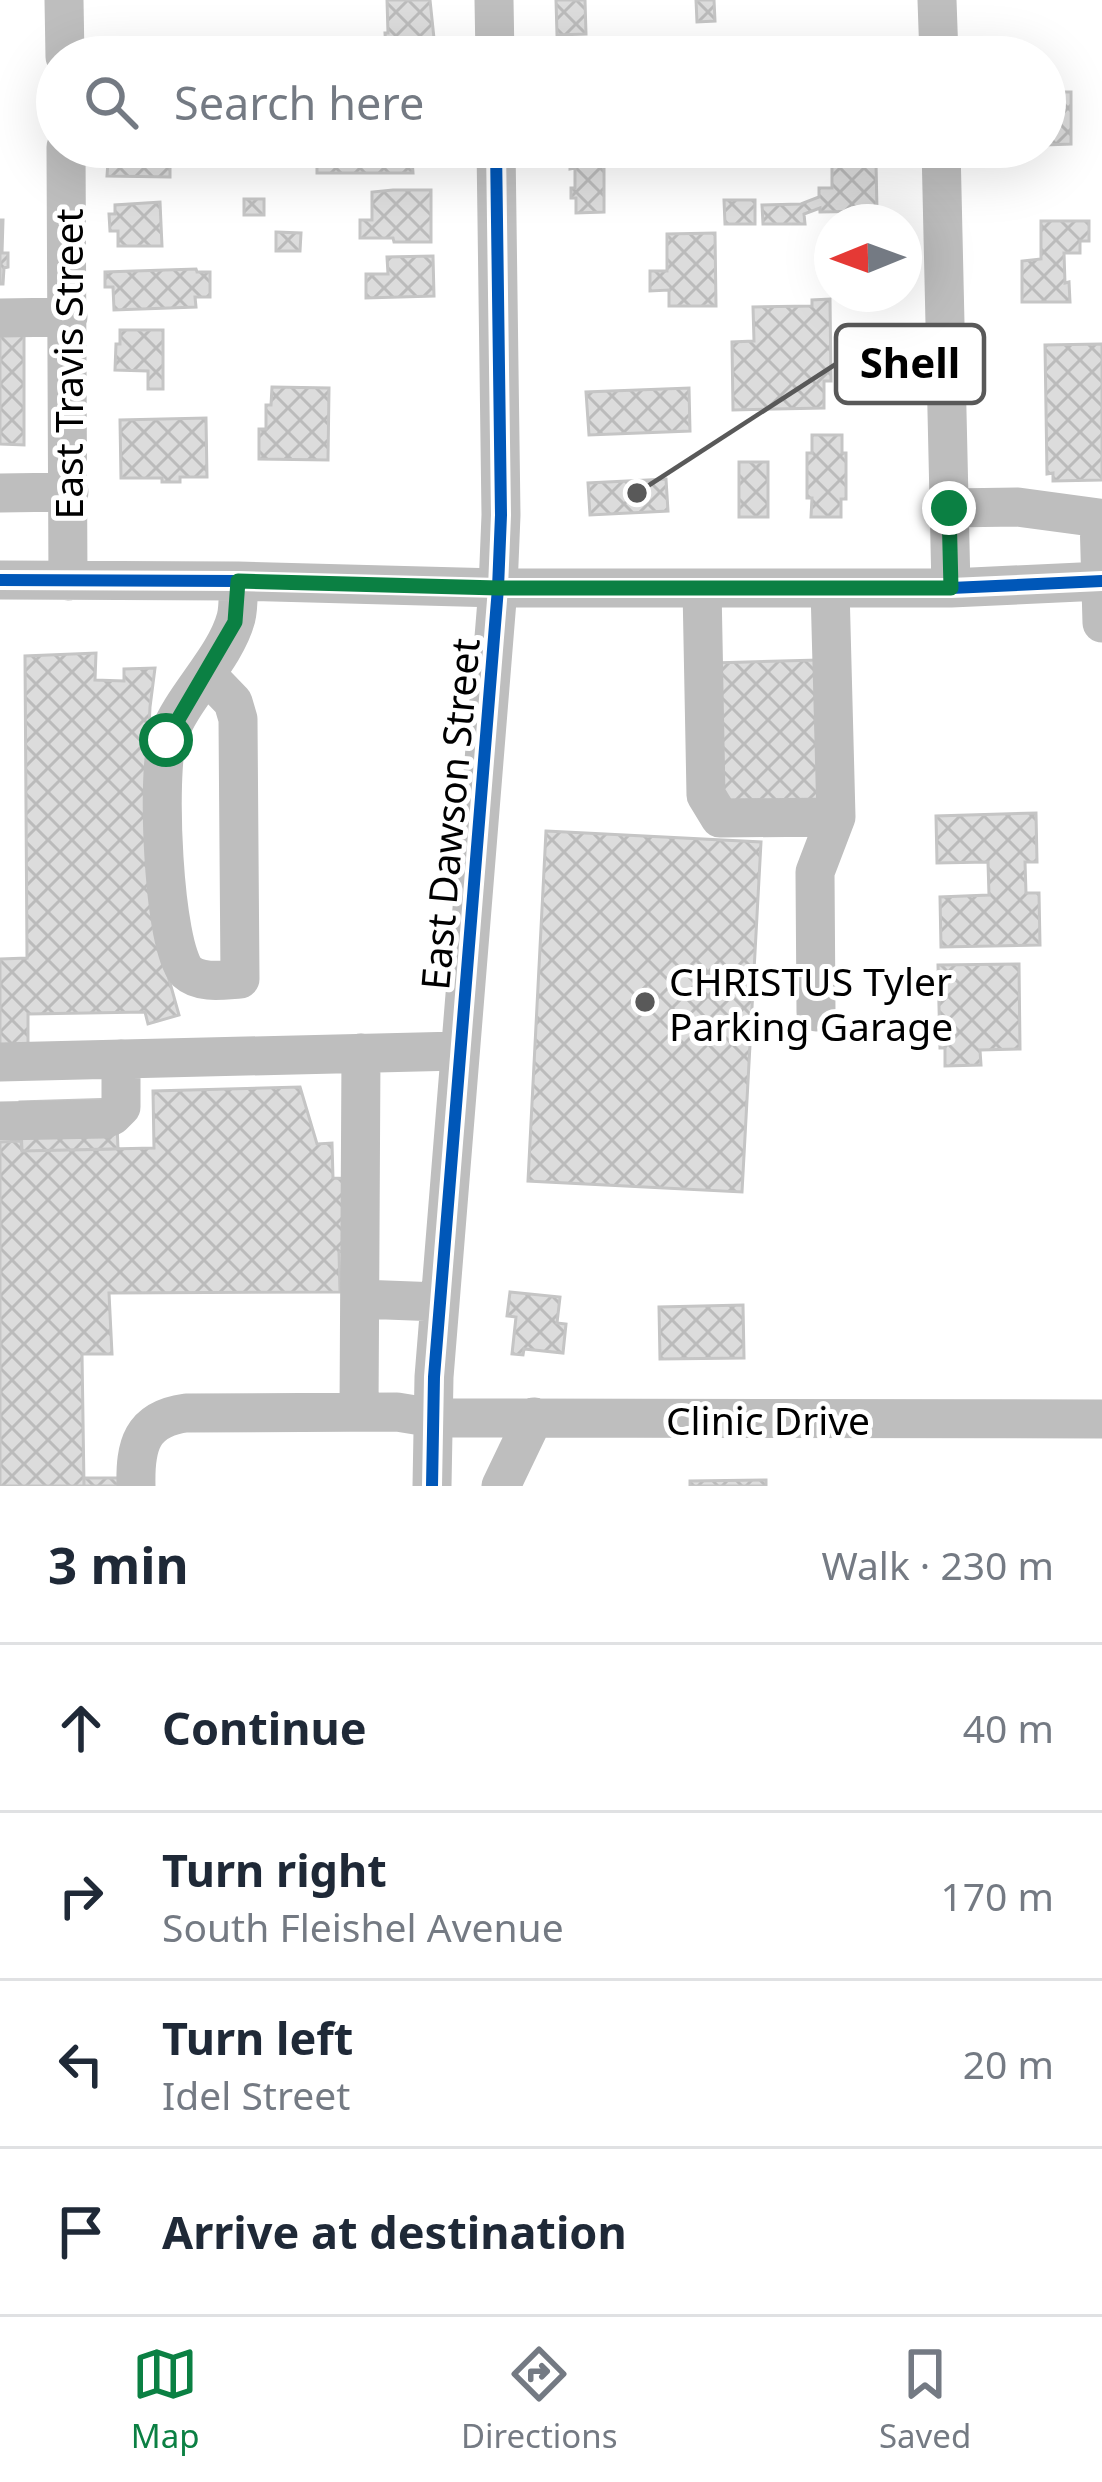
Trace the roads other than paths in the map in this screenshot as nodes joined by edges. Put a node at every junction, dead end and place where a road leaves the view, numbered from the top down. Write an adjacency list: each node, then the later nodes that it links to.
1 (64, 0): 4 (street)
2 (494, 0): 5 (street)
3 (938, 0): 6 (street)
4 (64, 36)
5 (495, 36)
6 (939, 36)
7 (66, 168): 10 (street, East Travis Street)
8 (496, 168): 20 (street, East Dawson Street)
9 (941, 168): 14 (street)
10 (68, 317): 11 (street); 12 (street, East Travis Street)
11 (0, 318)
12 (69, 492): 13 (street); 16 (street, East Travis Street)
13 (0, 493)
14 (949, 508): 15 (street); 23 (street)
15 (1100, 517): 18 (street)
16 (68, 581): 17 (street); 19 (street)
17 (238, 581): 20 (street); 25 (street)
18 (1102, 581): 23 (street); 24 (street)
19 (2, 586)
20 (498, 588): 21 (street); 28 (street, East Dawson Street)
21 (702, 588): 22 (street); 26 (street)
22 (830, 588): 23 (street); 26 (street)
23 (951, 588)
24 (1102, 623)
25 (206, 674): 25 (street)
26 (836, 818): 27 (street)
27 (816, 1012)
28 (459, 1051): 29 (street); 34 (street, East Dawson Street)
29 (361, 1053): 30 (street); 33 (street)
30 (121, 1059): 31 (street); 32 (street)
31 (0, 1062)
32 (0, 1121)
33 (359, 1299): 34 (street); 35 (street)
34 (440, 1302): 37 (street, East Dawson Street)
35 (359, 1412): 37 (street, Clinic Drive); 39 (street, Clinic Drive)
36 (534, 1417): 37 (street, Clinic Drive); 38 (street, Clinic Drive); 41 (street)
37 (434, 1418): 40 (street, East Dawson Street)
38 (1102, 1419)
39 (136, 1486)
40 (432, 1486)
41 (501, 1486)

